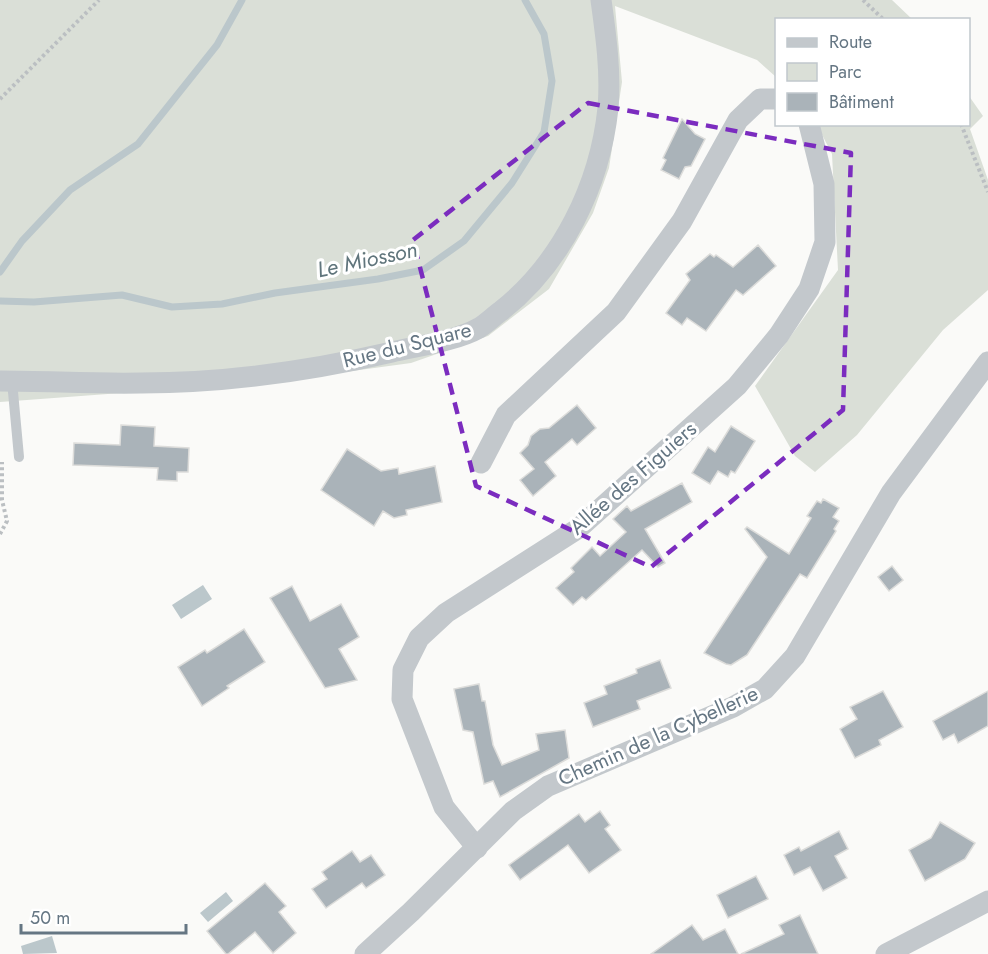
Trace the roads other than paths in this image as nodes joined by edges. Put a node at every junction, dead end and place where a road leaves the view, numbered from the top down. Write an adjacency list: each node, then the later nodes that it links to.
1 (602, 0): 5 (street, Rue du Square)
2 (775, 99): 7 (street)
3 (810, 126): 8 (street, Allée des Figuiers)
4 (988, 362): 8 (street, Chemin de la Cybellerie)
5 (6, 381): 6 (lane)
6 (19, 457)
7 (481, 463)
8 (477, 848): 10 (street, Chemin de la Cybellerie)
9 (985, 910): 11 (street)
10 (365, 954)
11 (886, 954)

